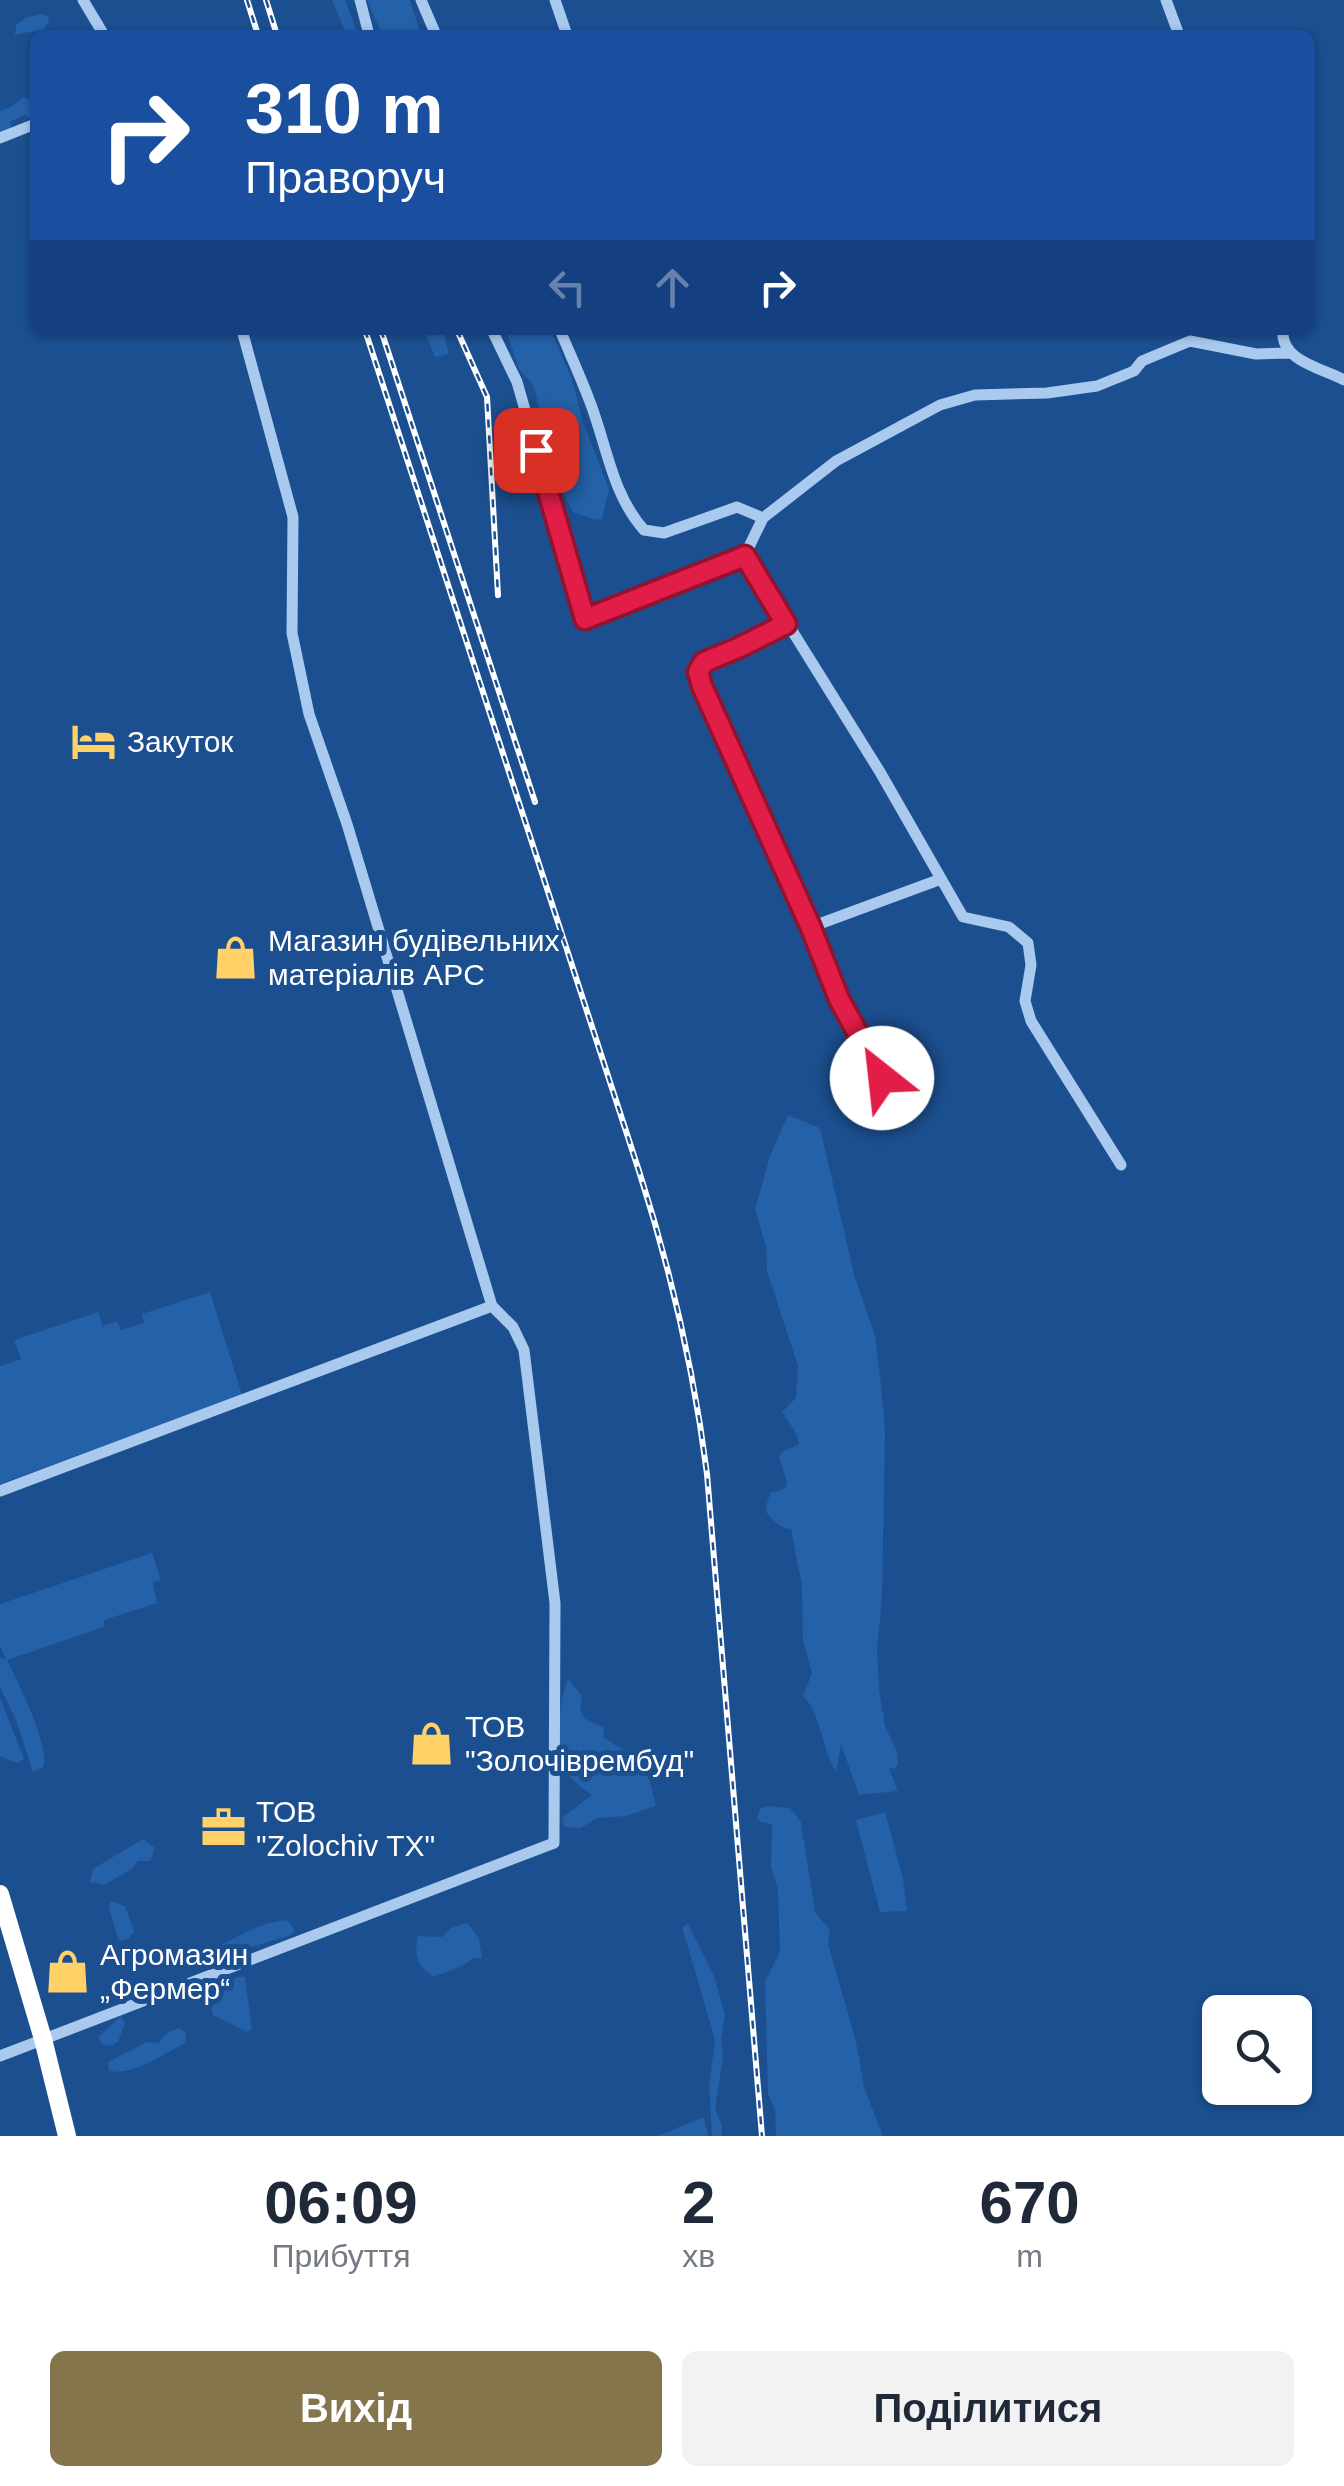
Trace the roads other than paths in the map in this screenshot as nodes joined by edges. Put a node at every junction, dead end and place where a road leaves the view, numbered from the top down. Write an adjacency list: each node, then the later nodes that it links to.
1 (83, 0): 6 (street)
2 (360, 0): 7 (street)
3 (421, 0): 8 (street)
4 (555, 0): 9 (street)
5 (1166, 0): 10 (street)
6 (101, 30)
7 (368, 30)
8 (434, 30)
9 (566, 30)
10 (1176, 30)
11 (30, 126): 12 (street)
12 (0, 138)
13 (243, 335): 26 (street)
14 (494, 335): 20 (street)
15 (562, 335): 19 (street)
16 (1283, 335): 17 (street)
17 (1290, 352): 18 (street); 19 (street)
18 (1344, 380)
19 (762, 518): 20 (street)
20 (745, 556): 21 (street)
21 (786, 624): 22 (street); 23 (street)
22 (941, 879): 23 (street); 25 (street)
23 (811, 928): 24 (street)
24 (882, 1078)
25 (1121, 1164)
26 (492, 1306): 27 (street); 29 (street)
27 (0, 1491)
28 (0, 1894): 29 (highway)
29 (43, 2039): 30 (street); 31 (highway)
30 (0, 2056)
31 (67, 2136)

